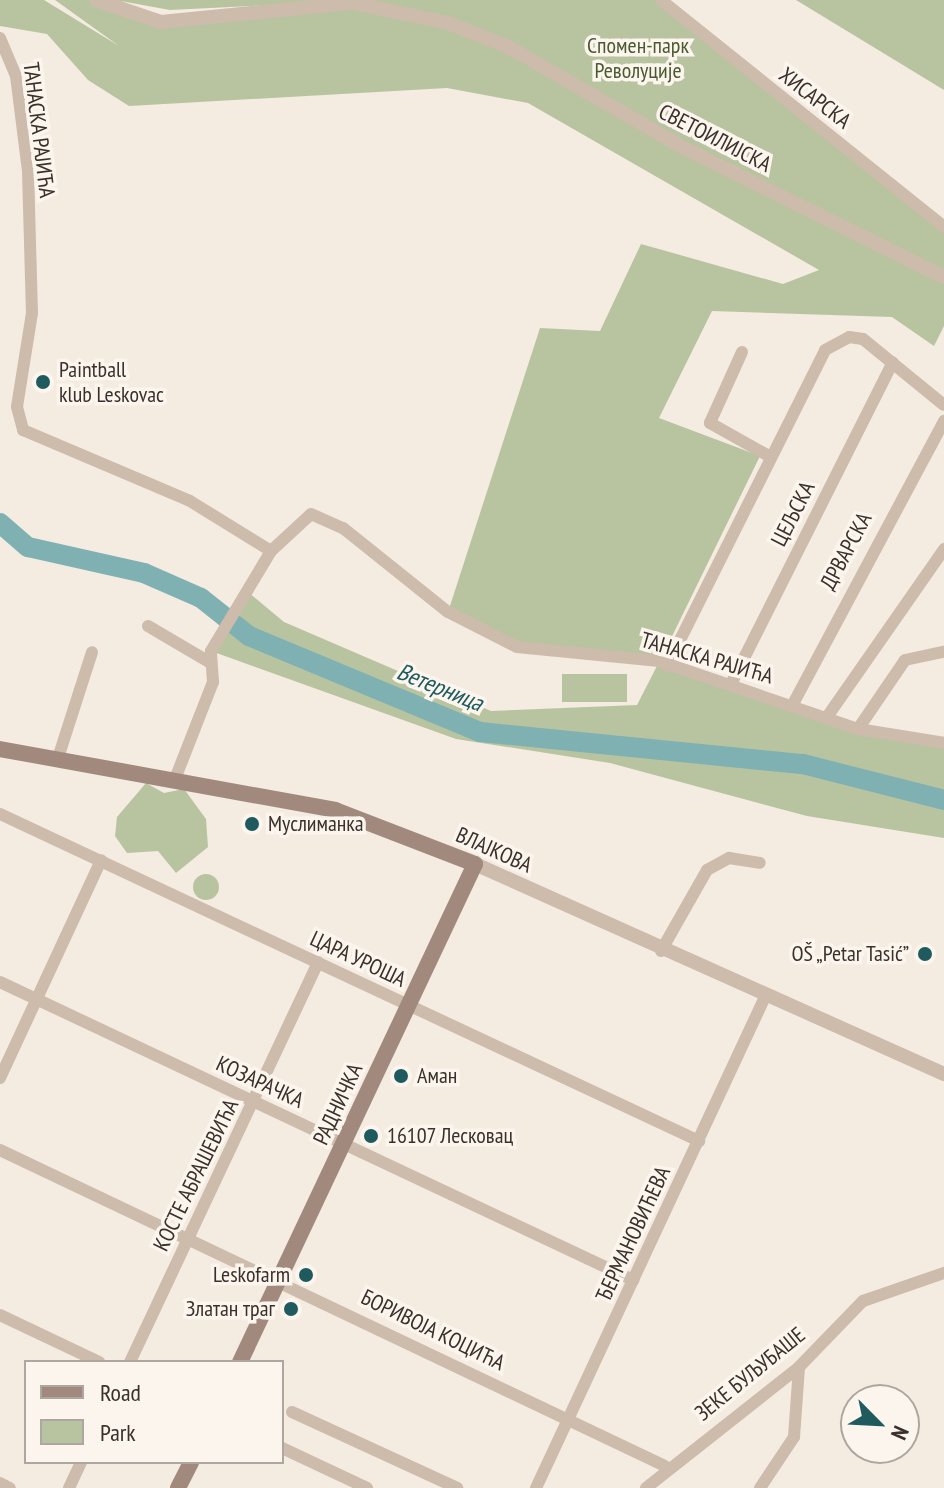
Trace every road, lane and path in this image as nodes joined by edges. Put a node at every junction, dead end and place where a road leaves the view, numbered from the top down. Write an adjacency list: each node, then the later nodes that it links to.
1 (96, 0): 5 (street, СВЕТОИЛИЈСКА)
2 (661, 0): 4 (street, ХИСАРСКА)
3 (0, 38): 12 (street, ТАНАСКА РАЈИЋА)
4 (944, 227)
5 (944, 277)
6 (742, 352): 10 (street)
7 (893, 362): 8 (street); 10 (street); 18 (street, ЦЕЉСКА)
8 (944, 405)
9 (944, 421): 19 (street, ДРВАРСКА)
10 (767, 455): 17 (street)
11 (944, 549): 20 (street)
12 (271, 551): 16 (street, ТАНАСКА РАЈИЋА); 17 (street, ТАНАСКА РАЈИЋА)
13 (148, 626): 16 (street)
14 (92, 652): 24 (street)
15 (944, 652): 21 (street)
16 (210, 657): 25 (street)
17 (667, 666): 18 (street, ТАНАСКА РАЈИЋА)
18 (731, 684): 19 (street, ТАНАСКА РАЈИЋА)
19 (793, 704): 20 (street, ТАНАСКА РАЈИЋА)
20 (827, 717): 21 (street, ТАНАСКА РАЈИЋА)
21 (858, 729): 22 (street, ТАНАСКА РАЈИЋА)
22 (944, 743)
23 (0, 749): 24 (main road, ВЛАЈКОВА)
24 (58, 758): 25 (main road, ВЛАЈКОВА)
25 (175, 779): 29 (main road, ВЛАЈКОВА)
26 (0, 814): 27 (street, ЦАРА УРОША)
27 (101, 860): 31 (street, ЦАРА УРОША); 34 (street)
28 (760, 863): 30 (street)
29 (475, 864): 30 (street, ВЛАЈКОВА); 35 (main road, РАДНИЧКА)
30 (661, 951): 33 (street, ВЛАЈКОВА)
31 (318, 962): 35 (street, ЦАРА УРОША); 38 (street, КОСТЕ АБРАШЕВИЋА)
32 (0, 982): 34 (street, КОЗАРАЧКА)
33 (765, 997): 36 (street, ВЛАЈКОВА); 39 (street, ЂЕРМАНОВИЋЕВА)
34 (36, 999): 37 (street); 38 (street, КОЗАРАЧКА)
35 (409, 1004): 39 (street, ЦАРА УРОША); 40 (main road, РАДНИЧКА)
36 (944, 1074)
37 (0, 1078)
38 (254, 1100): 40 (street, КОЗАРАЧКА); 42 (street, КОСТЕ АБРАШЕВИЋА)
39 (699, 1141): 45 (street, ЂЕРМАНОВИЋЕВА)
40 (344, 1143): 44 (main road, РАДНИЧКА); 45 (street, КОЗАРАЧКА)
41 (0, 1150): 42 (street, БОРИВОЈА КОЦИЋА)
42 (187, 1237): 44 (street, БОРИВОЈА КОЦИЋА); 48 (street, КОСТЕ АБРАШЕВИЋА)
43 (944, 1273): 50 (street, ЗЕКЕ БУЉУБАШЕ)
44 (280, 1278): 49 (main road, РАДНИЧКА); 52 (street, БОРИВОЈА КОЦИЋА)
45 (633, 1280): 52 (street, ЂЕРМАНОВИЋЕВА)
46 (0, 1315): 47 (street)
47 (95, 1360)
48 (131, 1360)
49 (241, 1360)
50 (799, 1367): 56 (street, ЗЕКЕ БУЉУБАШЕ); 65 (street)
51 (292, 1412): 62 (street)
52 (569, 1417): 56 (street); 63 (street, ЂЕРМАНОВИЋЕВА)
53 (284, 1449): 61 (street)
54 (80, 1464): 59 (street)
55 (190, 1464): 60 (main road)
56 (665, 1466): 64 (street, ЗЕКЕ БУЉУБАШЕ)
57 (0, 1483): 58 (street)
58 (10, 1488)
59 (69, 1488)
60 (178, 1488)
61 (367, 1488)
62 (457, 1488)
63 (536, 1488)
64 (646, 1488)
65 (760, 1488)

